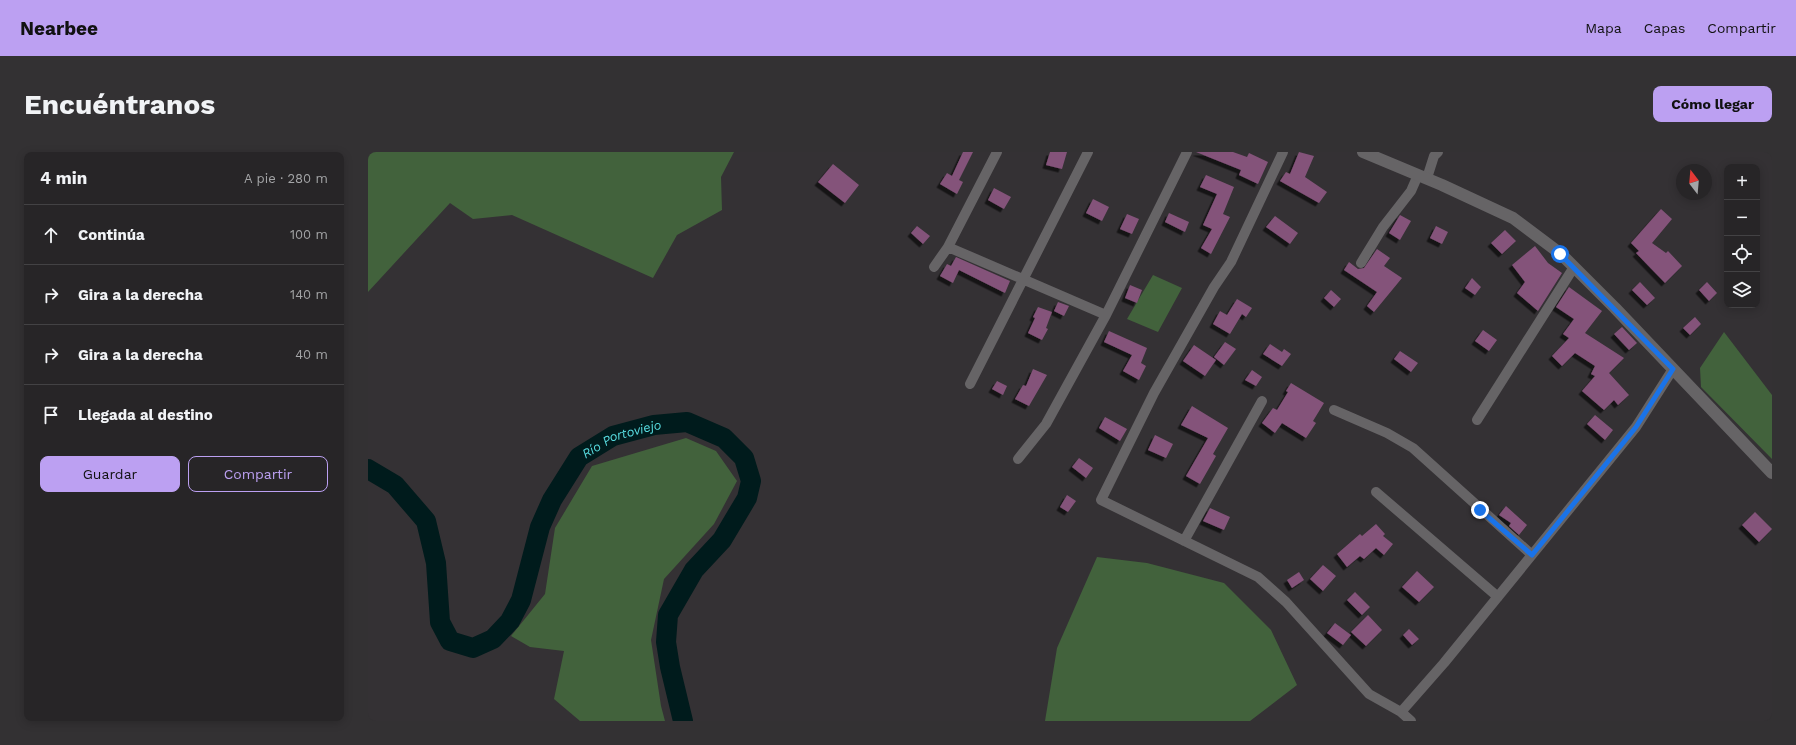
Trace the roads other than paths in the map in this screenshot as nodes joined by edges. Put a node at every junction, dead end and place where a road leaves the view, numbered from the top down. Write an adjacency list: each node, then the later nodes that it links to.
1 (997, 152): 8 (street)
2 (1088, 152): 12 (street)
3 (1187, 152): 13 (street)
4 (1283, 152): 22 (street)
5 (1363, 152): 7 (street)
6 (1438, 152): 7 (street)
7 (1422, 177): 9 (street); 11 (street)
8 (948, 247): 10 (street); 12 (street)
9 (1361, 263)
10 (934, 268)
11 (1574, 268): 14 (street); 18 (street)
12 (1022, 278): 13 (street); 15 (street)
13 (1106, 315): 19 (street)
14 (1673, 369): 20 (street); 23 (street)
15 (970, 384)
16 (1262, 401): 22 (street)
17 (1334, 410): 23 (street)
18 (1477, 420)
19 (1018, 459)
20 (1772, 472)
21 (1376, 492): 24 (street)
22 (1184, 541): 25 (street)
23 (1532, 555): 24 (street)
24 (1498, 597): 25 (street)
25 (1401, 712): 26 (street)
26 (1411, 721)

